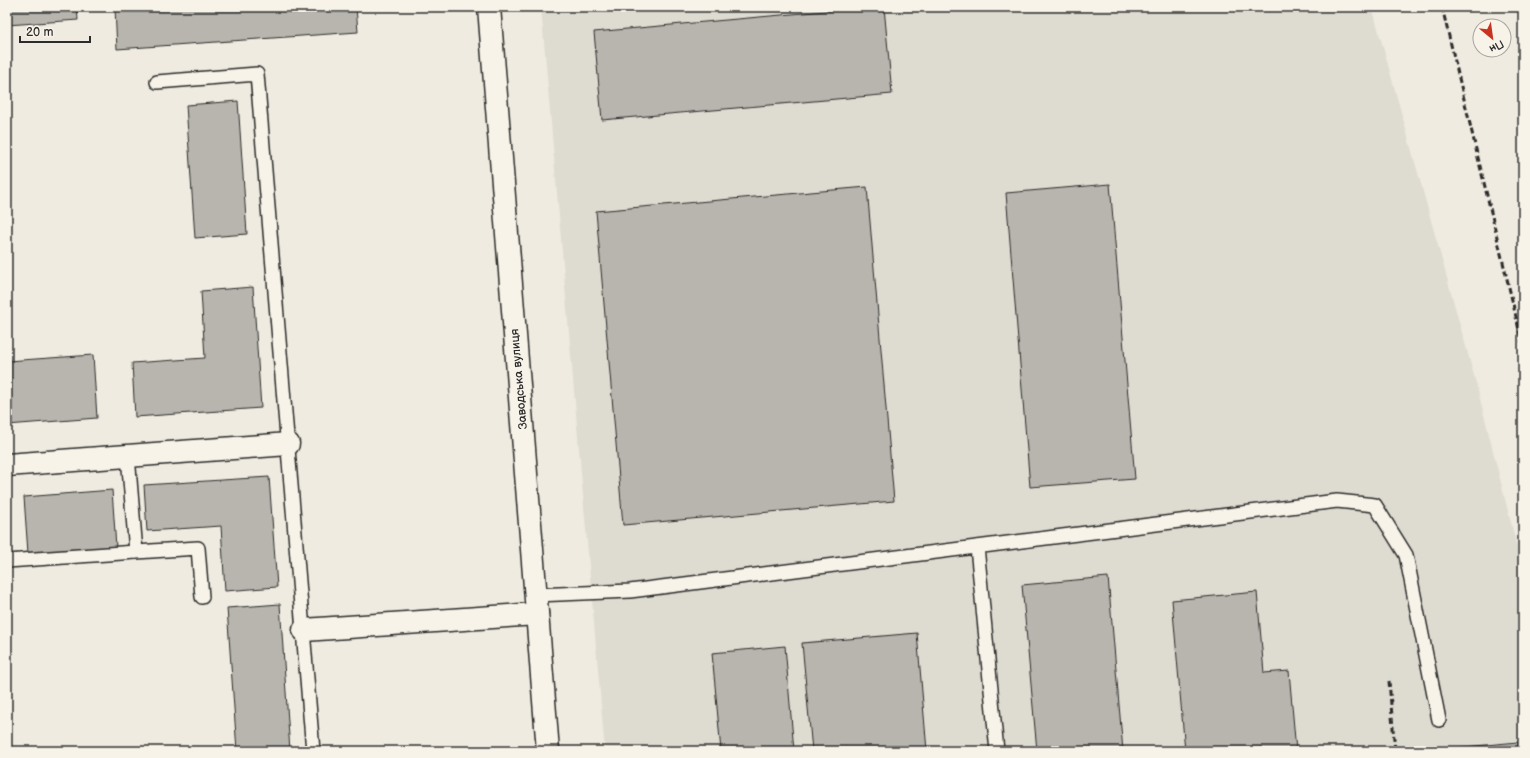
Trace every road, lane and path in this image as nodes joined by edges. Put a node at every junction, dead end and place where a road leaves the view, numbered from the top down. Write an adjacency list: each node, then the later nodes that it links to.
1 (489, 7): 10 (main road, Заводська вулиця)
2 (157, 82): 3 (lane)
3 (288, 444): 4 (main road); 11 (lane)
4 (128, 456): 5 (main road); 7 (lane)
5 (7, 465)
6 (977, 547): 10 (lane); 12 (lane); 15 (lane)
7 (136, 552): 8 (lane); 9 (lane)
8 (7, 561)
9 (202, 597)
10 (537, 604): 11 (main road); 14 (main road, Заводська вулиця)
11 (304, 630): 13 (lane)
12 (1439, 720)
13 (313, 751)
14 (548, 751)
15 (997, 751)

